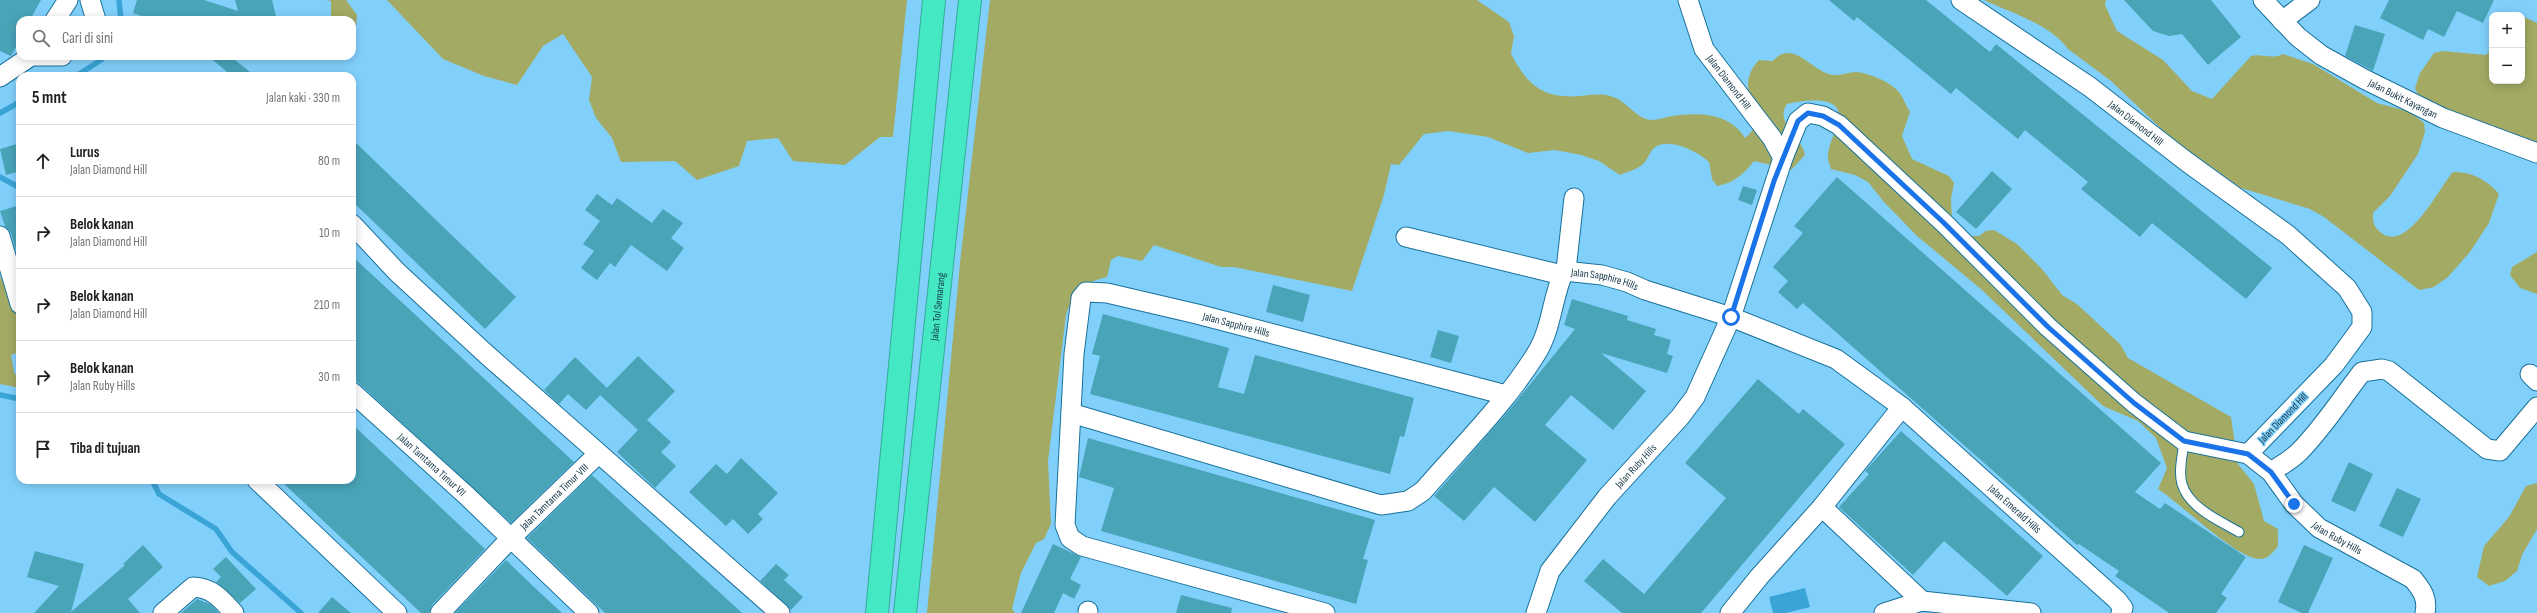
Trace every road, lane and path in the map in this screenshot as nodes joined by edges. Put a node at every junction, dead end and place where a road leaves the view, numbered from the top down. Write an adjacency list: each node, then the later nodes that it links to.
1 (68, 0): 9 (street)
2 (90, 0): 10 (street)
3 (934, 0): 44 (highway)
4 (970, 0): 45 (highway, Jalan Tol Semarang)
5 (1688, 0): 15 (street, Jalan Diamond Hill)
6 (1961, 0): 30 (street, Jalan Diamond Hill)
7 (2263, 0): 11 (street, Jalan Bukit Kayangan)
8 (2310, 0): 11 (street)
9 (58, 16)
10 (95, 16)
11 (2282, 21): 14 (street, Jalan Bukit Kayangan)
12 (25, 60): 13 (street)
13 (0, 77)
14 (2537, 153)
15 (1783, 158): 22 (street); 28 (street)
16 (1574, 198): 20 (street)
17 (356, 228): 29 (street)
18 (0, 236): 21 (street)
19 (1406, 237): 20 (street)
20 (1564, 273): 22 (street, Jalan Sapphire Hills); 23 (street, Jalan Sapphire Hills)
21 (16, 290)
22 (1731, 317): 25 (street, Jalan Emerald Hills); 47 (street, Jalan Ruby Hills)
23 (1506, 395): 27 (street, Jalan Sapphire Hills); 27 (street, Jalan Sapphire Hills)
24 (356, 396): 35 (street, Jalan Tamtama Timur VII)
25 (1902, 407): 33 (street); 37 (street, Jalan Emerald Hills)
26 (2537, 407): 31 (street)
27 (1071, 413): 46 (street, Jalan Sapphire Hills)
28 (2184, 441): 30 (street); 34 (lane)
29 (598, 454): 35 (street, Jalan Tamtama Timur VIII); 43 (street)
30 (2248, 454): 31 (street, Jalan Ruby Hills)
31 (2271, 472): 51 (street, Jalan Ruby Hills)
32 (261, 484): 40 (street)
33 (1822, 507): 36 (street); 48 (street)
34 (2239, 532)
35 (510, 539): 41 (street, Jalan Tamtama Timur VIII); 42 (street, Jalan Tamtama Timur VII)
36 (1922, 601): 49 (street); 50 (street)
37 (2124, 611)
38 (163, 613): 39 (street)
39 (234, 613)
40 (397, 613)
41 (440, 613)
42 (589, 613)
43 (780, 613)
44 (877, 613)
45 (905, 613)
46 (1325, 613)
47 (1536, 613)
48 (1730, 613)
49 (1884, 613)
50 (2032, 613)
51 (2425, 613)

